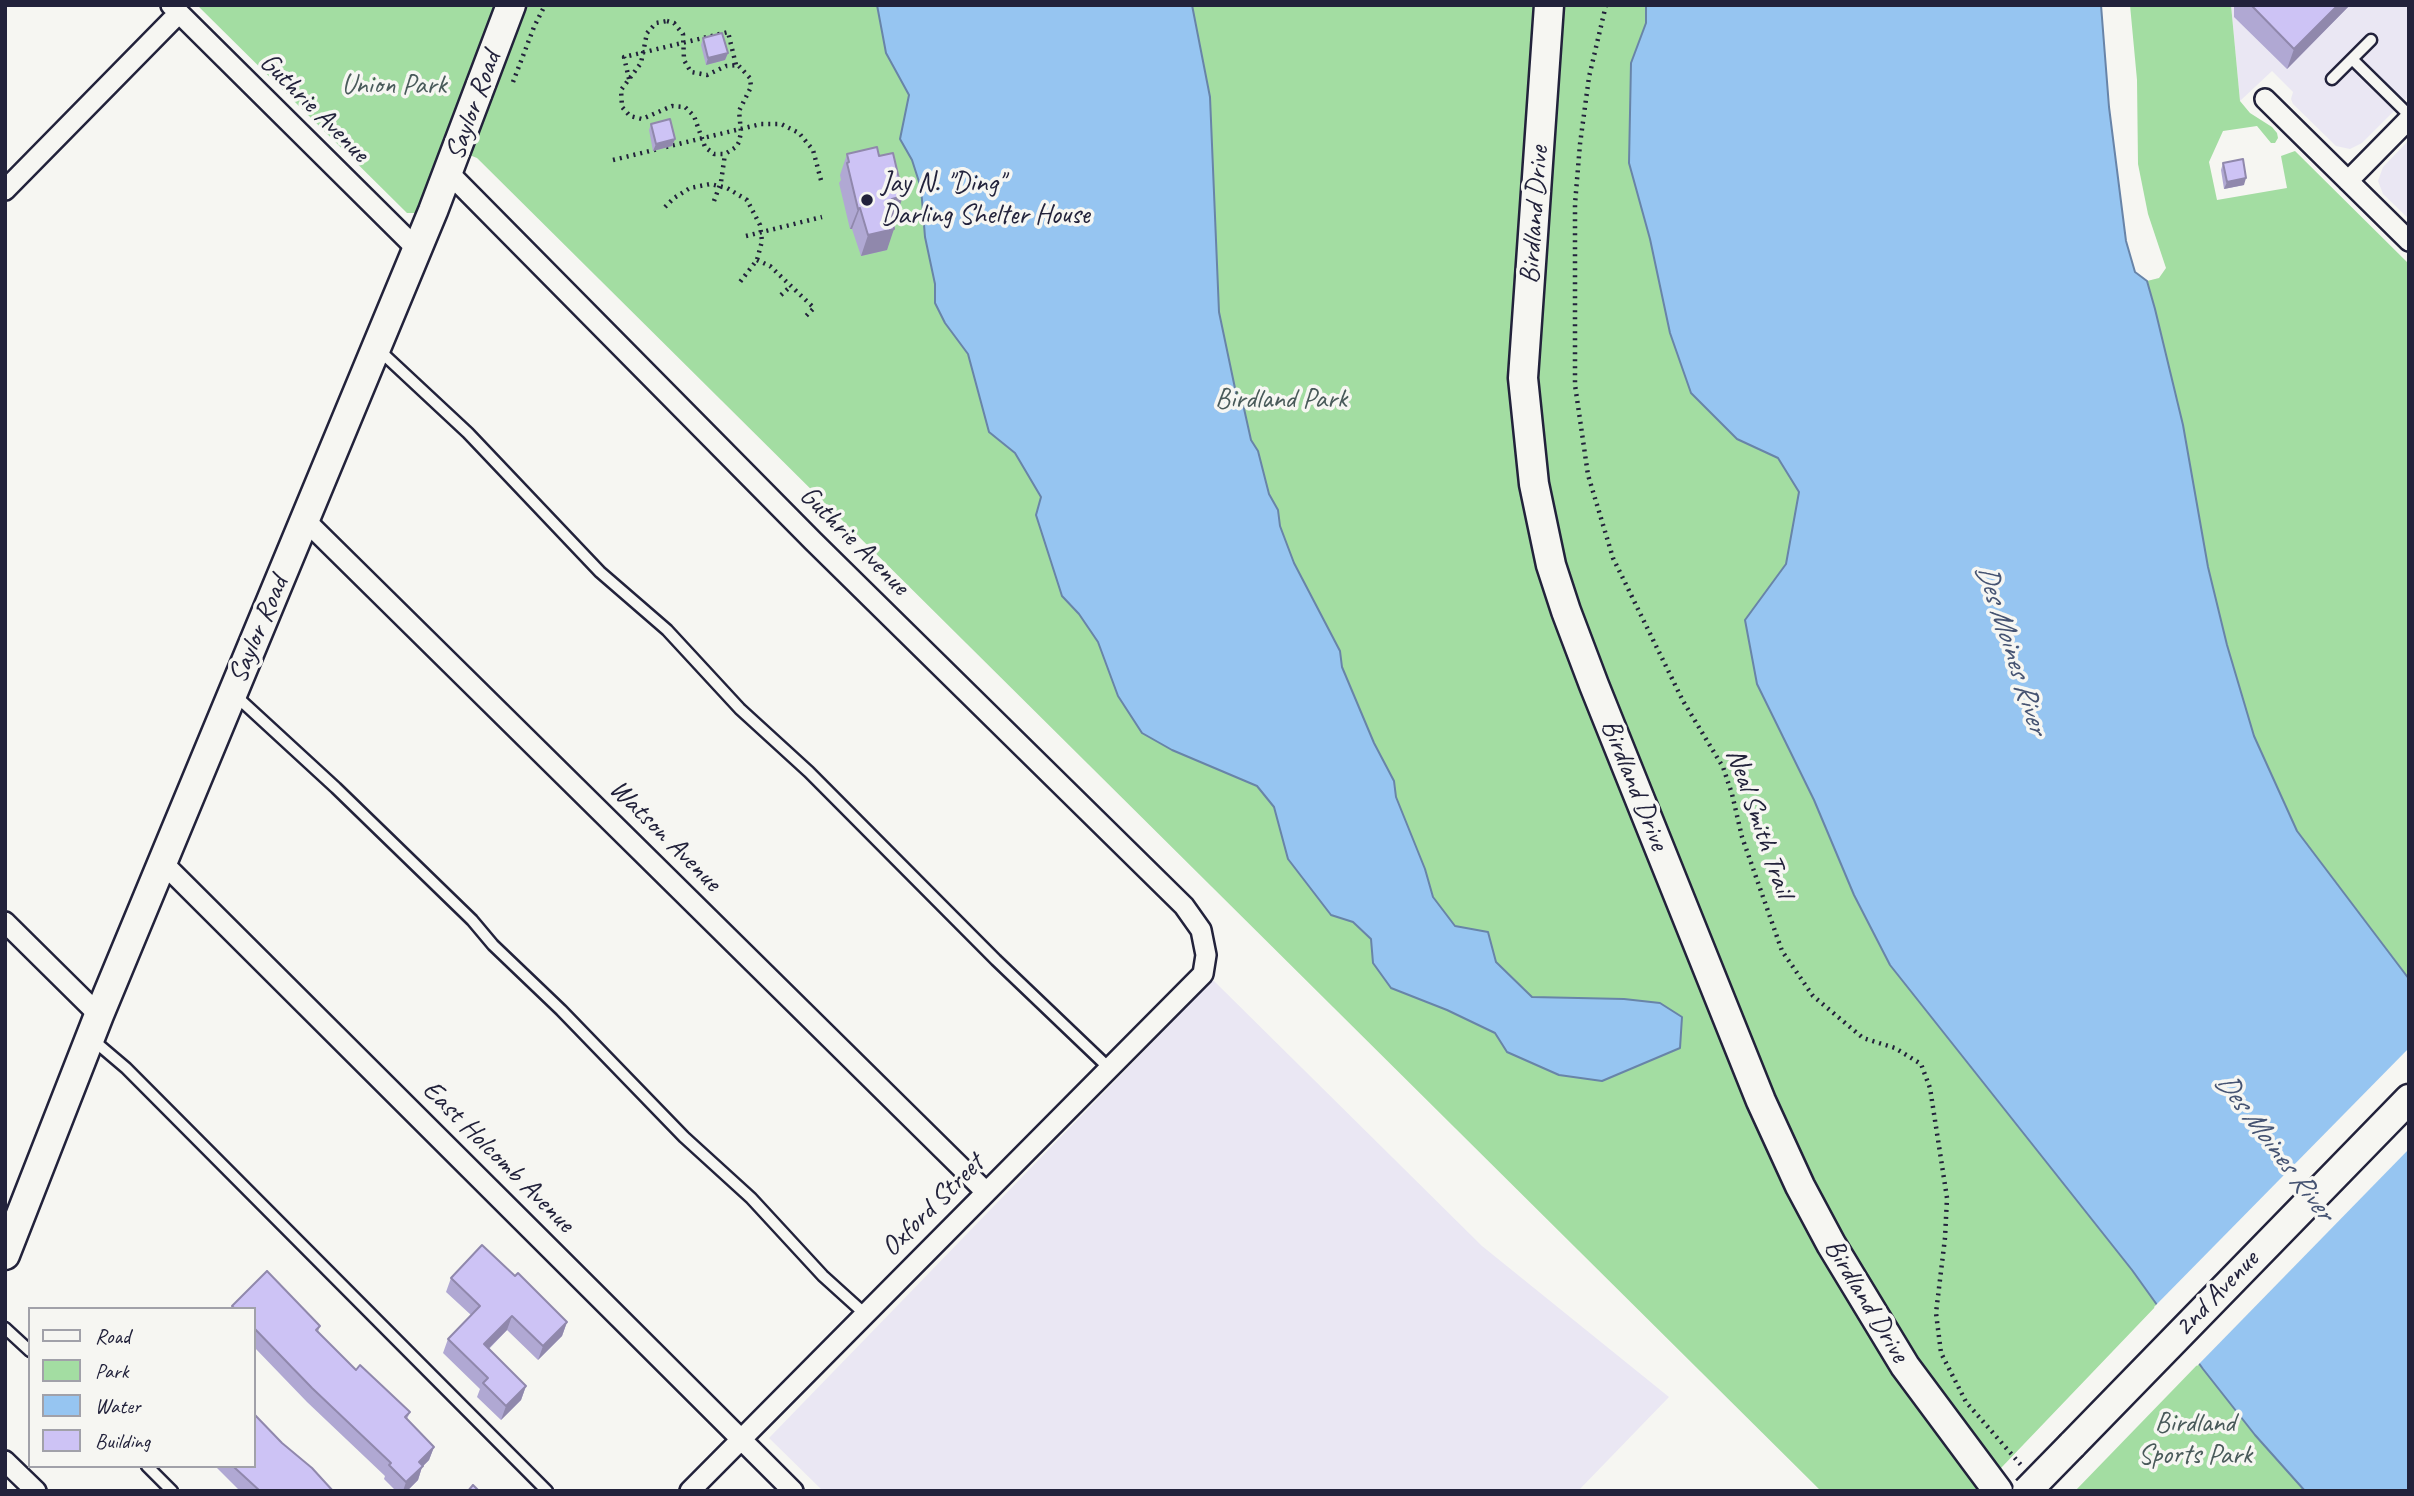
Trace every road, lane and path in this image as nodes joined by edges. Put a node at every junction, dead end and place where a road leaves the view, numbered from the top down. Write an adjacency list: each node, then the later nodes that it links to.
1 (511, 5): 20 (street, Saylor Road)
2 (545, 5): 13 (path)
3 (1549, 5): 60 (street, Birdland Drive)
4 (1606, 5): 54 (path, Neal Smith Trail)
5 (175, 9): 24 (street); 31 (street, Guthrie Avenue)
6 (2371, 40): 9 (lane)
7 (684, 43): 8 (path); 8 (path); 10 (path); 10 (path)
8 (644, 53): 11 (path); 11 (path)
9 (2352, 58): 12 (lane); 15 (lane)
10 (736, 65): 16 (path)
11 (629, 79): 17 (path)
12 (2332, 79)
13 (513, 82)
14 (2265, 99): 21 (street)
15 (2409, 117): 21 (street)
16 (740, 129): 17 (path); 18 (path); 22 (path)
17 (700, 139): 18 (path); 19 (path)
18 (725, 154): 23 (path)
19 (613, 160)
20 (449, 173): 31 (street, Saylor Road); 42 (street, Guthrie Avenue)
21 (2348, 181): 30 (street)
22 (822, 184)
23 (720, 186): 25 (path); 26 (path); 28 (path)
24 (5, 190)
25 (714, 201)
26 (665, 207)
27 (822, 217): 28 (path)
28 (762, 233): 29 (path); 32 (path)
29 (746, 236)
30 (2409, 241)
31 (418, 250): 37 (street, Saylor Road)
32 (757, 260): 33 (path); 34 (path)
33 (740, 282)
34 (791, 286): 35 (path); 36 (path)
35 (781, 295)
36 (804, 318)
37 (375, 347): 38 (street, Saylor Road); 44 (lane)
38 (305, 520): 39 (street, Saylor Road); 46 (street, Watson Avenue)
39 (233, 694): 40 (street, Saylor Road); 48 (lane)
40 (163, 863): 43 (street, Saylor Road); 51 (street, East Holcomb Avenue)
41 (5, 922): 43 (street)
42 (1206, 956): 44 (street, Oxford Street)
43 (94, 1026): 47 (street, Saylor Road); 57 (lane)
44 (1109, 1068): 46 (street, Oxford Street)
45 (2409, 1099): 54 (street, 2nd Avenue, bridge)
46 (986, 1192): 48 (street, Oxford Street)
47 (5, 1255)
48 (865, 1314): 51 (street, Oxford Street)
49 (5, 1328): 50 (lane)
50 (28, 1349)
51 (741, 1438): 58 (street, Oxford Street); 59 (street, East Holcomb Avenue)
52 (5, 1461): 55 (street)
53 (149, 1468): 56 (lane)
54 (2028, 1482)
55 (36, 1491)
56 (172, 1491)
57 (547, 1491)
58 (690, 1491)
59 (793, 1491)
60 (1998, 1491)

